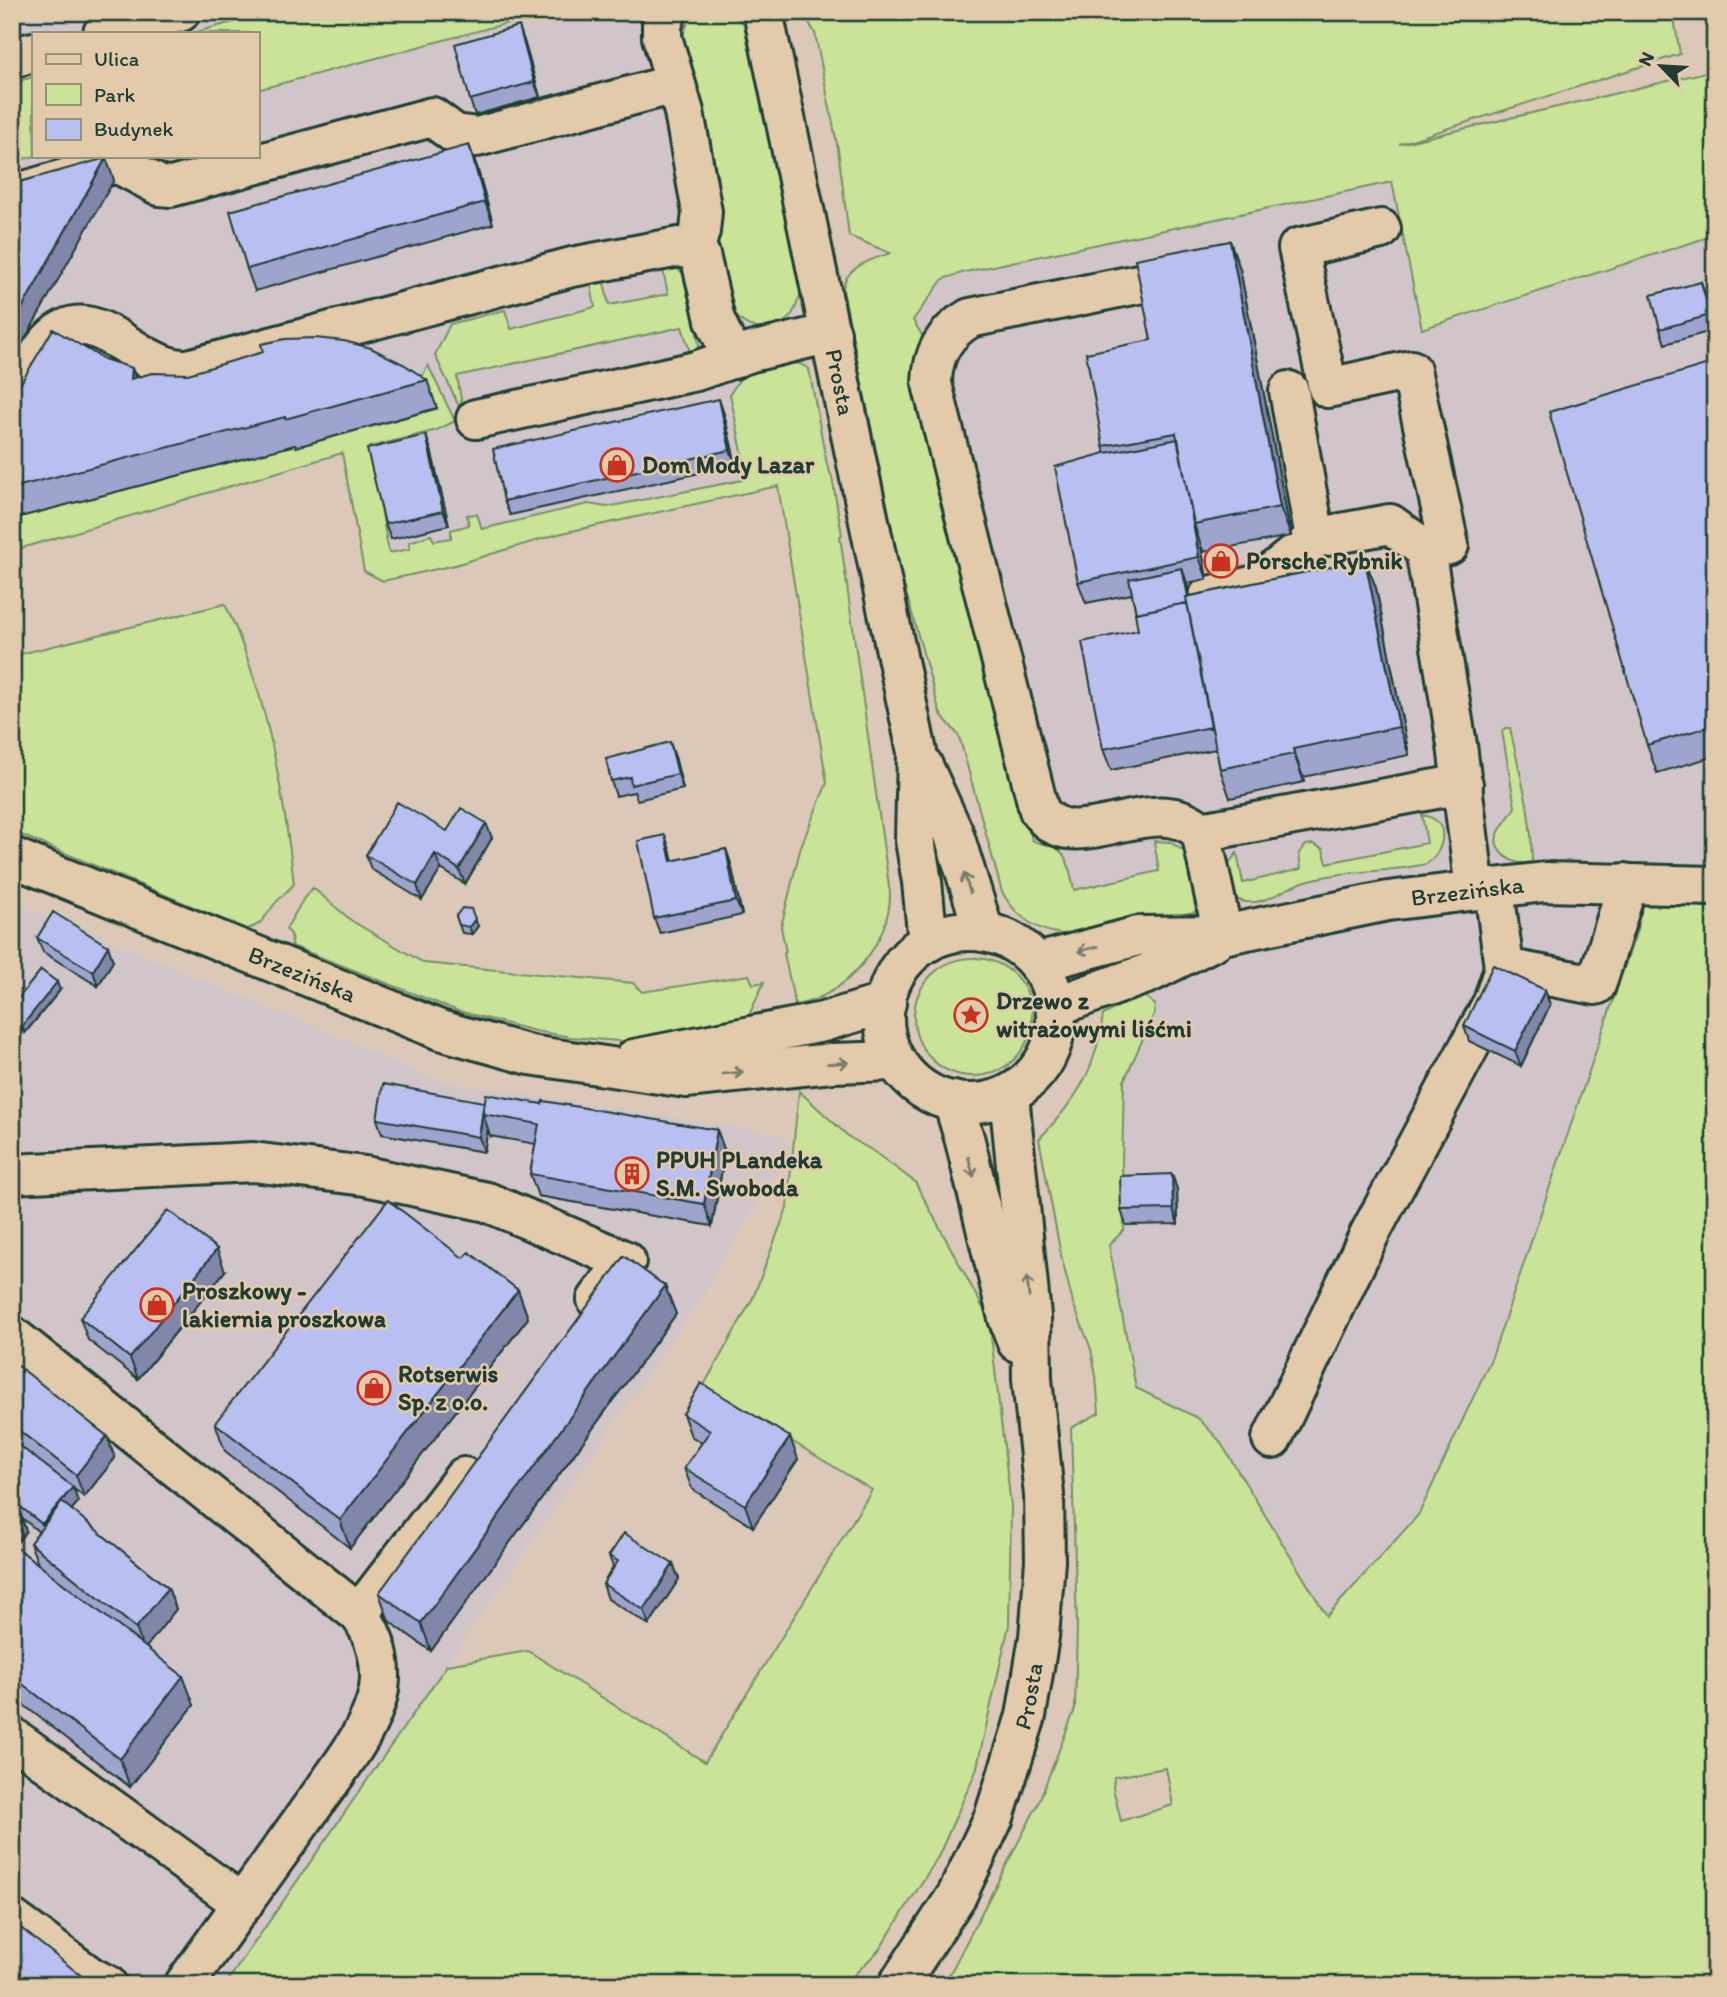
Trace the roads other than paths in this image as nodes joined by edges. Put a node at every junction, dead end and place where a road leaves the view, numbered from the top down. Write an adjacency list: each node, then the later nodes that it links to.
1 (180, 12): 4 (main road)
2 (667, 12): 7 (main road)
3 (764, 12): 12 (main road, Prosta)
4 (107, 32)
5 (32, 52): 6 (main road)
6 (12, 58)
7 (674, 81): 8 (main road); 10 (main road)
8 (12, 195)
9 (1381, 229): 18 (main road)
10 (694, 251): 13 (main road); 15 (main road)
11 (1138, 284): 22 (main road)
12 (831, 333): 13 (main road); 20 (main road, Prosta)
13 (733, 359): 16 (main road)
14 (1289, 391): 17 (main road)
15 (12, 403)
16 (476, 419)
17 (1315, 538): 18 (main road); 19 (main road)
18 (1425, 549): 21 (main road)
19 (1197, 600)
20 (916, 752): 27 (main road, Prosta, one-way to 20); 29 (main road, Prosta)
21 (1463, 784): 22 (main road); 26 (main road)
22 (1201, 832): 28 (main road)
23 (12, 857): 34 (main road, Brzezińska)
24 (1625, 883): 25 (main road, Brzezińska); 26 (main road, Brzezińska); 31 (main road)
25 (1715, 886)
26 (1485, 889): 28 (main road, Brzezińska); 31 (main road)
27 (984, 932): 29 (main road); 30 (main road)
28 (1223, 935): 30 (main road, Brzezińska, one-way to 30); 33 (main road, Brzezińska)
29 (928, 942): 32 (main road)
30 (1037, 963): 33 (main road)
31 (1504, 968): 42 (main road)
32 (886, 1003): 34 (main road, Brzezińska); 35 (main road)
33 (1056, 1006): 36 (main road)
34 (776, 1051): 35 (main road, Brzezińska, one-way to 35)
35 (896, 1061): 37 (main road)
36 (1009, 1094): 37 (main road); 41 (main road, Prosta, one-way to 36)
37 (953, 1101): 41 (main road, Prosta, one-way to 41)
38 (12, 1174): 39 (main road)
39 (577, 1327)
40 (12, 1336): 44 (main road)
41 (1032, 1379): 50 (main road, Prosta)
42 (1272, 1439)
43 (486, 1448): 44 (main road)
44 (359, 1614): 46 (main road)
45 (12, 1737): 46 (main road)
46 (243, 1904): 49 (main road)
47 (12, 1919): 48 (main road)
48 (107, 1985)
49 (184, 1985)
50 (898, 1985)

